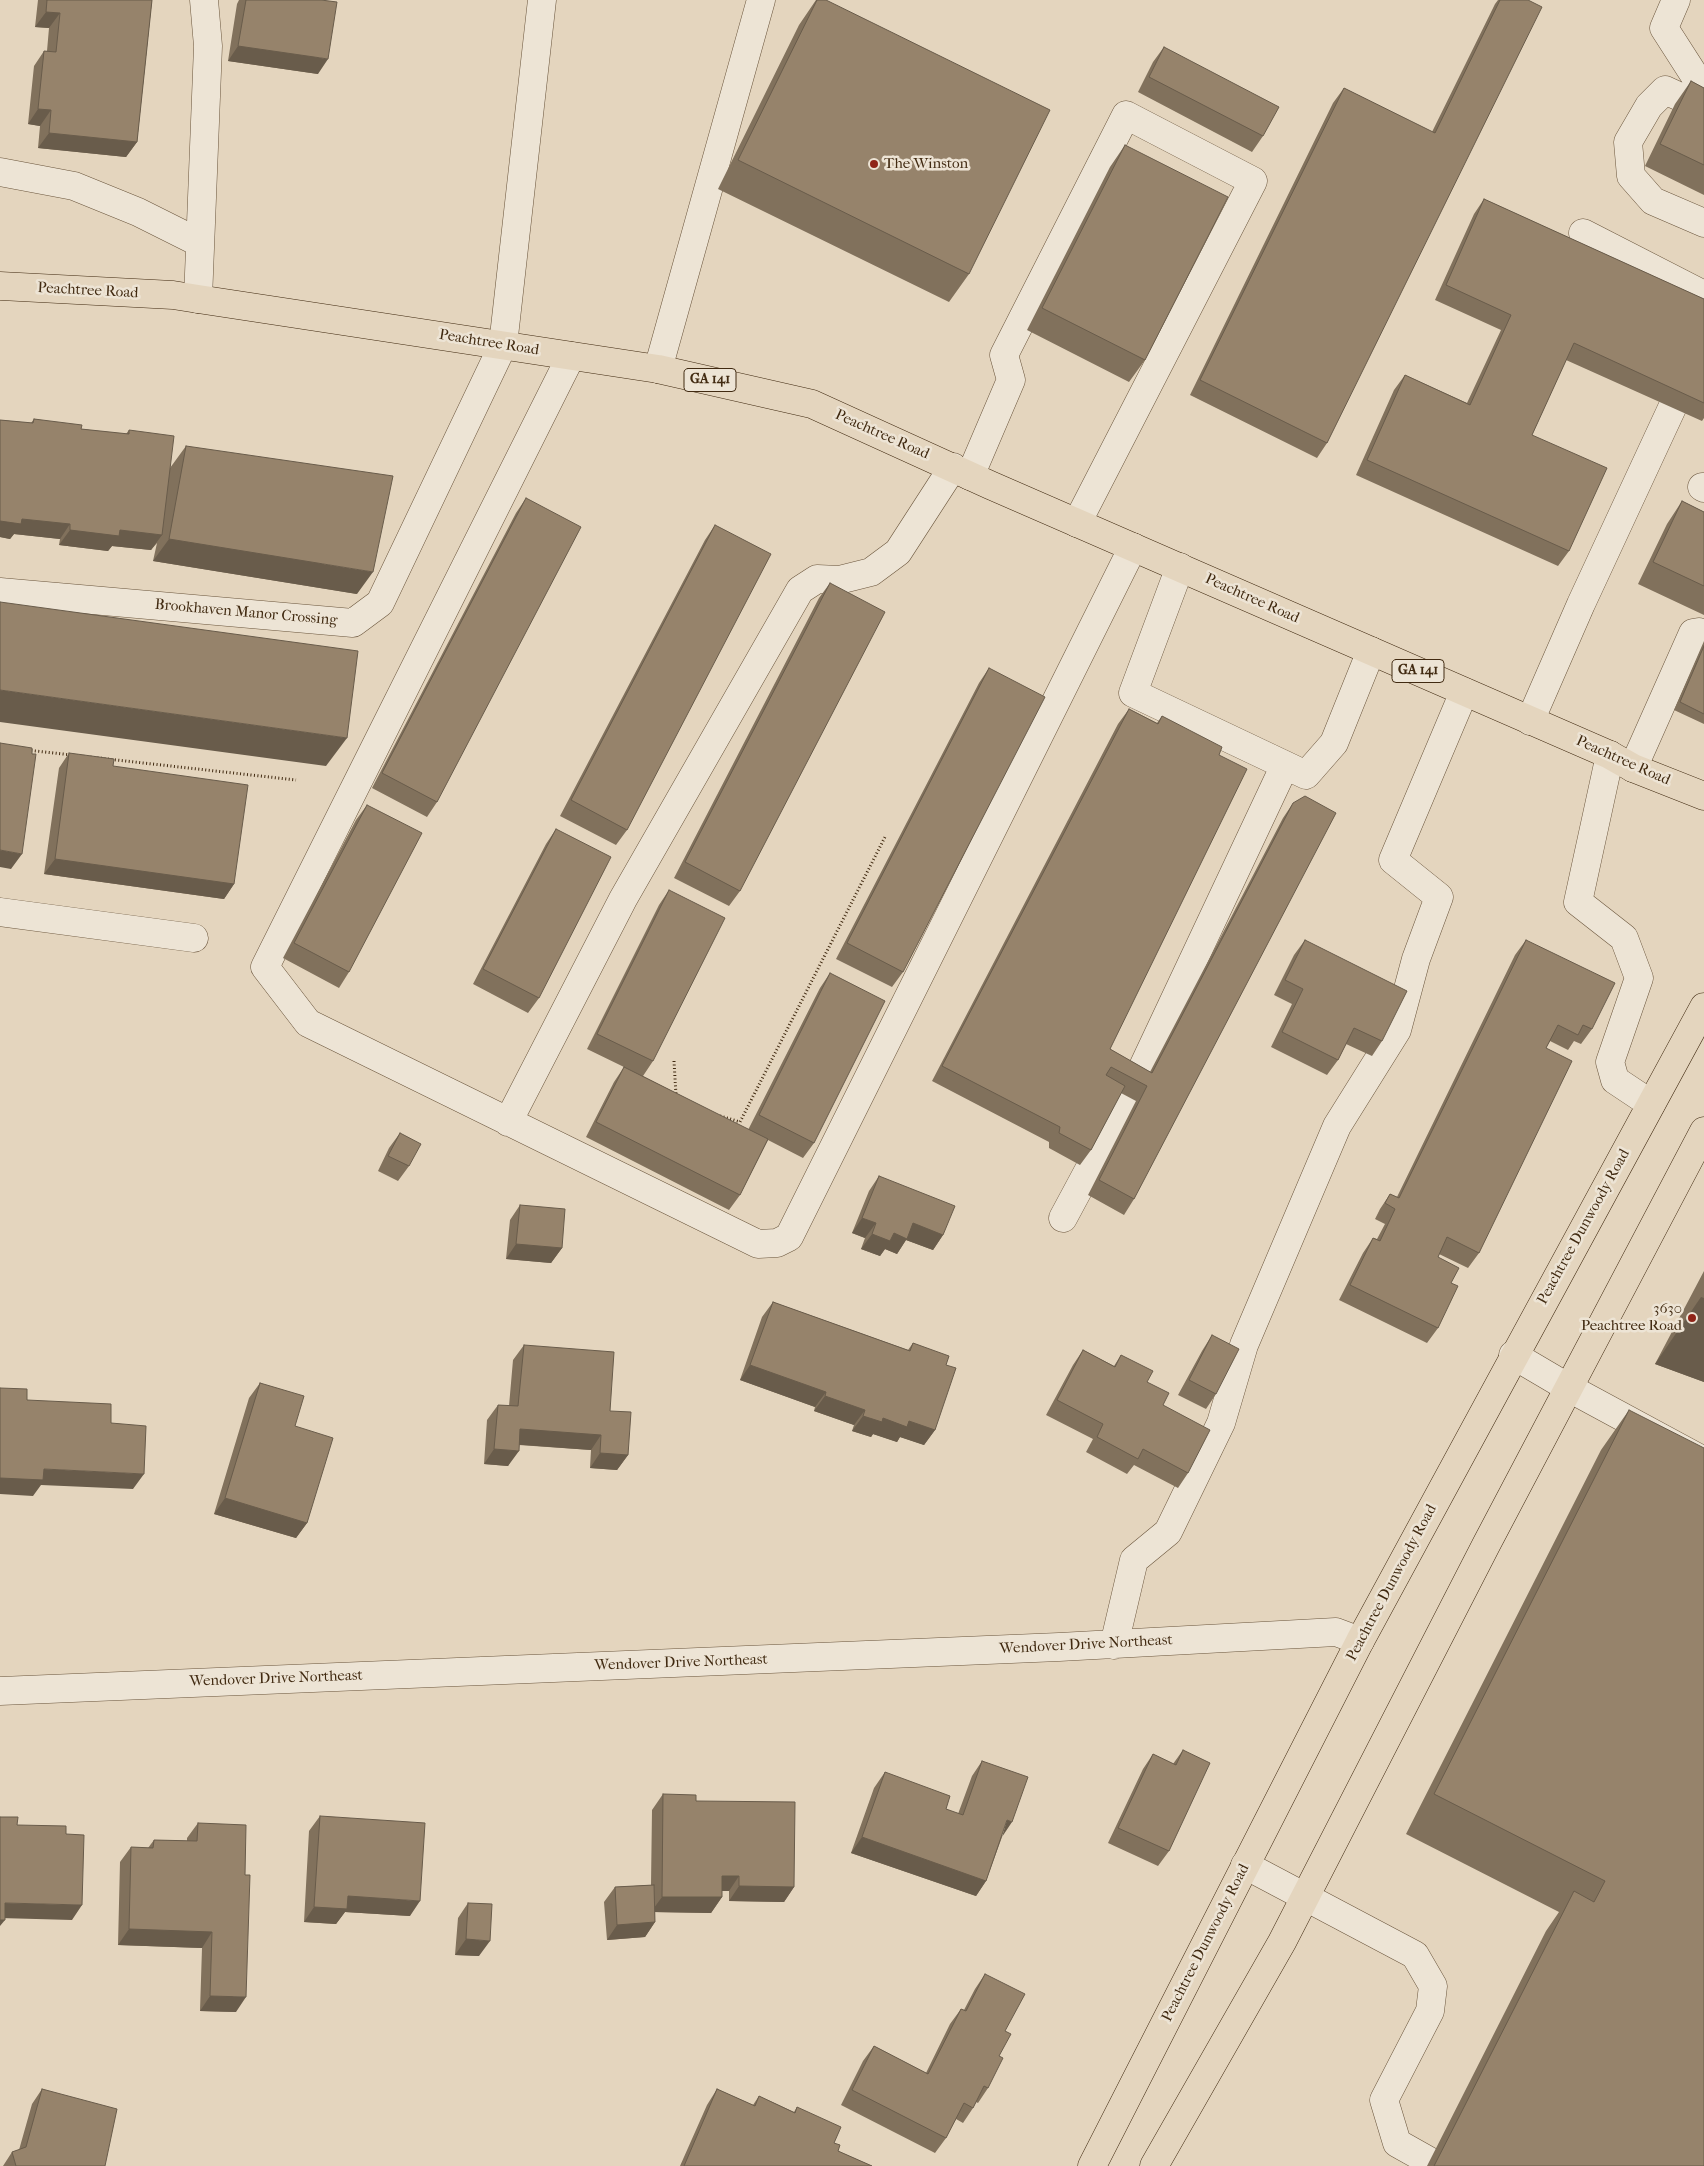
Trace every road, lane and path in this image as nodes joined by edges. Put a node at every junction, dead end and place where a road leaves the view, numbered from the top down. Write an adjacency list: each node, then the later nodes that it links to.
1 (204, 0): 10 (street)
2 (542, 0): 14 (street, Brookhaven Manor Crossing)
3 (761, 0): 16 (street)
4 (1676, 0): 5 (street)
5 (1704, 84)
6 (1704, 108): 8 (street)
7 (0, 172): 10 (street)
8 (1704, 223)
9 (1583, 233): 12 (street)
10 (200, 243): 13 (street)
11 (0, 286): 13 (main road, Peachtree Road / GA 141)
12 (1704, 295)
13 (198, 298): 14 (main road, Peachtree Road / GA 141)
14 (503, 345): 15 (main road, Peachtree Road / GA 141); 22 (street, Brookhaven Manor Crossing)
15 (571, 356): 16 (main road, Peachtree Road / GA 141); 41 (street)
16 (658, 369): 18 (main road, Peachtree Road / GA 141)
17 (1672, 408): 26 (street)
18 (961, 471): 19 (main road, Peachtree Road / GA 141); 19 (street); 41 (street)
19 (1077, 522): 20 (main road, Peachtree Road / GA 141)
20 (1133, 547): 21 (main road, Peachtree Road / GA 141); 41 (street)
21 (1180, 567): 24 (main road, Peachtree Road / GA 141); 29 (street)
22 (0, 592)
23 (1704, 634): 30 (street)
24 (1371, 651): 25 (main road, Peachtree Road / GA 141); 29 (street)
25 (1464, 692): 26 (main road, Peachtree Road / GA 141); 48 (street)
26 (1530, 721): 28 (main road, Peachtree Road / GA 141)
27 (0, 747): 31 (path)
28 (1610, 755): 30 (main road, Peachtree Road / GA 141); 39 (street)
29 (1285, 765): 43 (street)
30 (1633, 768): 32 (main road, Peachtree Road / GA 141)
31 (296, 780)
32 (1704, 796)
33 (885, 837): 40 (path)
34 (0, 912): 35 (street)
35 (194, 938)
36 (1704, 1007): 39 (main road, Peachtree Dunwoody Road)
37 (674, 1061): 38 (path)
38 (676, 1102)
39 (1651, 1104): 44 (main road, Peachtree Dunwoody Road)
40 (712, 1114)
41 (508, 1122)
42 (1704, 1131): 45 (main road)
43 (1063, 1218)
44 (1513, 1355): 45 (street); 47 (main road, Peachtree Dunwoody Road)
45 (1569, 1388): 46 (street); 51 (main road)
46 (1704, 1461)
47 (1360, 1641): 48 (street, Wendover Drive Northeast); 50 (main road, Peachtree Dunwoody Road)
48 (1114, 1644): 49 (street, Wendover Drive Northeast)
49 (0, 1691)
50 (1246, 1865): 51 (street); 53 (main road, Peachtree Dunwoody Road)
51 (1306, 1897): 52 (street); 54 (main road)
52 (1429, 2161)
53 (1092, 2166)
54 (1154, 2166)

